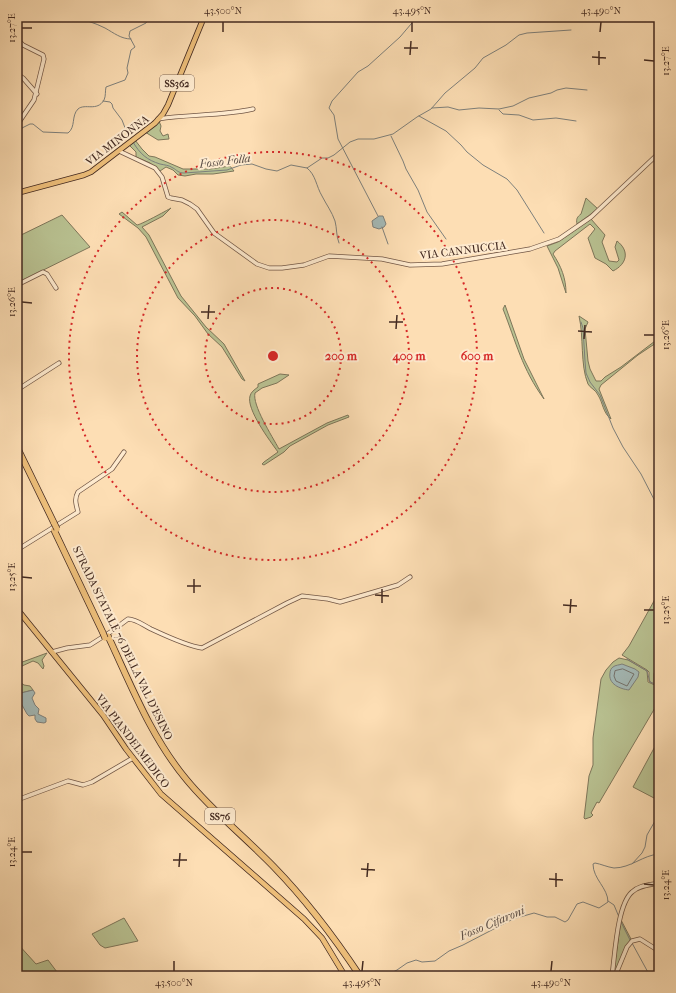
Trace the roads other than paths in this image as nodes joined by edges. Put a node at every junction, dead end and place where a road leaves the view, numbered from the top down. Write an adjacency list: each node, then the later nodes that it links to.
1 (204, 17): 6 (main road, VIA MINONNA / SS362)
2 (17, 39): 4 (street)
3 (17, 74): 4 (street)
4 (37, 94): 7 (street)
5 (253, 109): 6 (street, VIA MINONNA)
6 (158, 119): 8 (main road, VIA MINONNA / SS362)
7 (17, 126)
8 (119, 151): 9 (street, VIA CANNUCCIA); 10 (main road, VIA MINONNA / SS362)
9 (659, 154)
10 (17, 193)
11 (17, 285): 12 (street)
12 (56, 288)
13 (59, 363): 14 (street)
14 (17, 390)
15 (17, 447): 18 (highway, STRADA STATALE 76 DELLA VAL D'ESINO / SS76)
16 (124, 452): 19 (street)
17 (17, 453): 18 (highway, STRADA STATALE 76 DELLA VAL D'ESINO / SS76)
18 (53, 524): 22 (highway, STRADA STATALE 76 DELLA VAL D'ESINO / SS76, bridge)
19 (17, 550)
20 (410, 577): 23 (street)
21 (17, 609): 23 (main road, VIA PIANDELMEDICO)
22 (105, 635): 29 (highway, STRADA STATALE 76 DELLA VAL D'ESINO / SS76); 30 (highway, STRADA STATALE 76 DELLA VAL D'ESINO / SS76)
23 (52, 652): 24 (main road, VIA PIANDELMEDICO)
24 (133, 758): 25 (street); 28 (main road, VIA PIANDELMEDICO)
25 (17, 800)
26 (659, 883): 31 (street)
27 (659, 951): 32 (street)
28 (345, 976)
29 (357, 976)
30 (360, 976)
31 (612, 976)
32 (616, 976)

